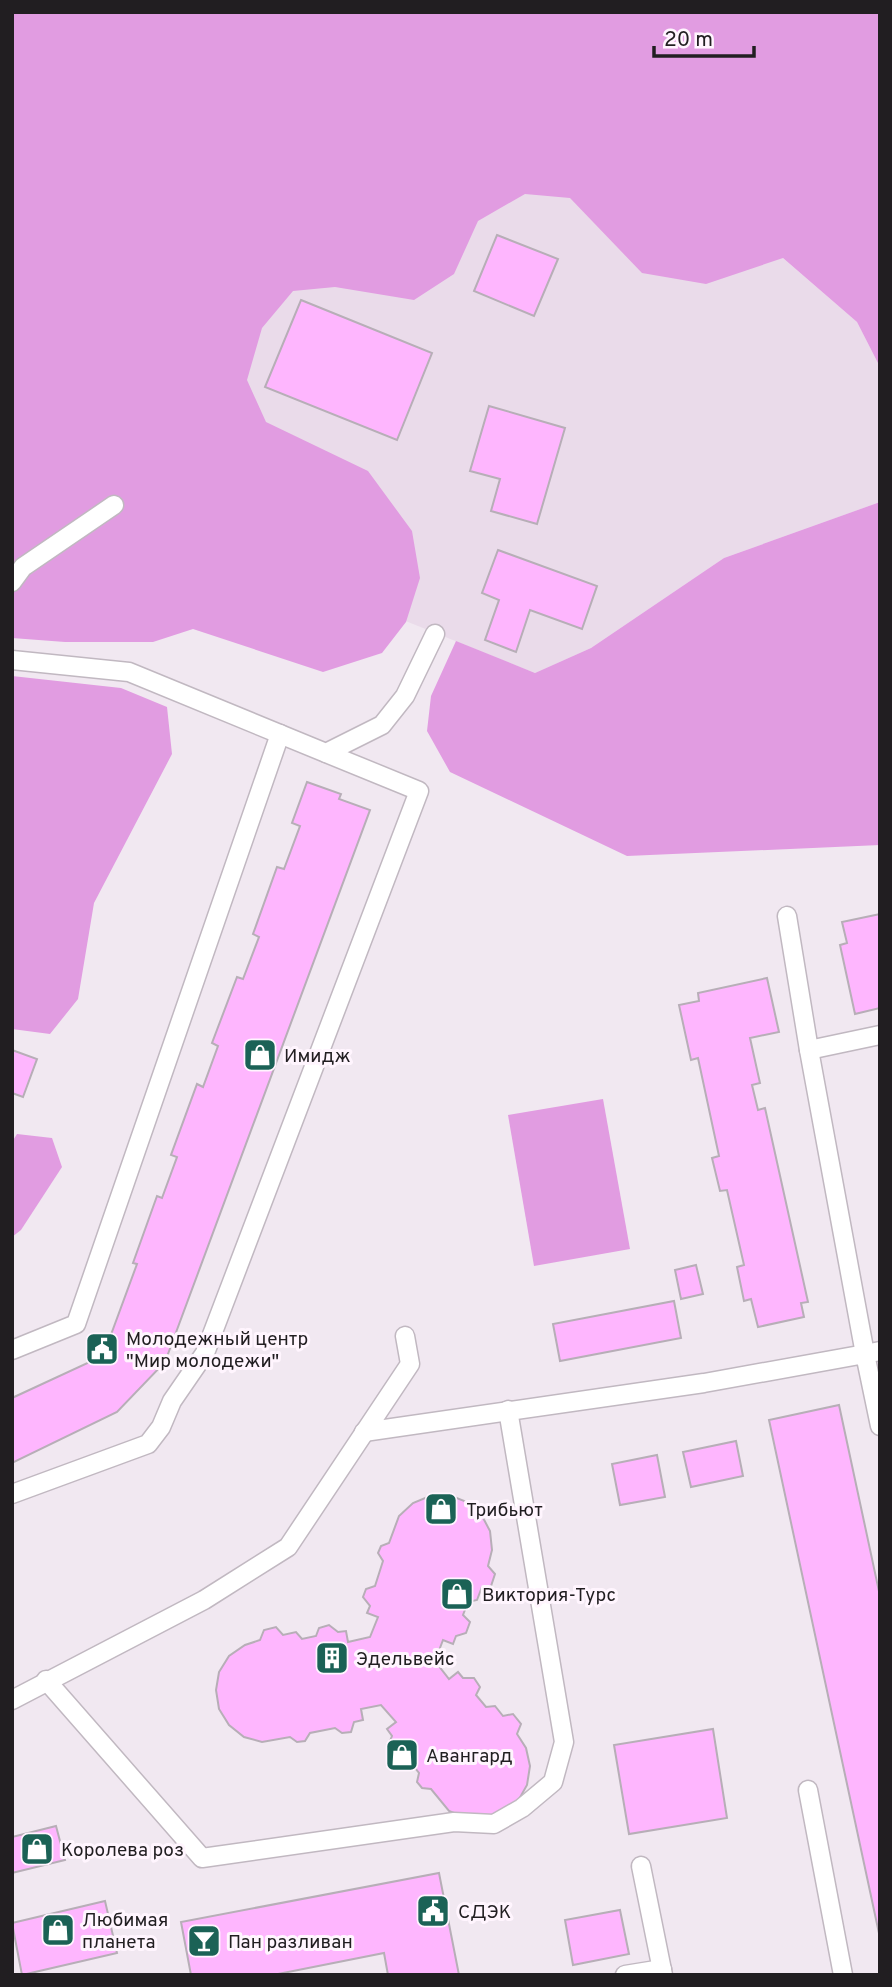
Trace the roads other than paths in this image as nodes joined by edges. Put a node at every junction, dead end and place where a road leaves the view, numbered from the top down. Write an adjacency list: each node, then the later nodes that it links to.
1 (114, 505): 2 (lane)
2 (12, 582)
3 (435, 634): 6 (lane)
4 (12, 660): 5 (lane)
5 (280, 734): 6 (lane); 11 (lane)
6 (326, 753): 16 (lane)
7 (787, 916): 9 (lane)
8 (880, 1035): 9 (lane)
9 (809, 1050): 12 (lane)
10 (405, 1336): 15 (lane)
11 (12, 1350)
12 (873, 1353): 13 (lane); 14 (lane)
13 (508, 1410): 15 (lane); 17 (lane)
14 (880, 1426)
15 (364, 1432): 17 (lane)
16 (12, 1494)
17 (46, 1681): 18 (lane)
18 (12, 1700)
19 (808, 1790): 23 (lane)
20 (641, 1866): 21 (lane)
21 (663, 1972): 22 (lane)
22 (625, 1975)
23 (844, 1975)

